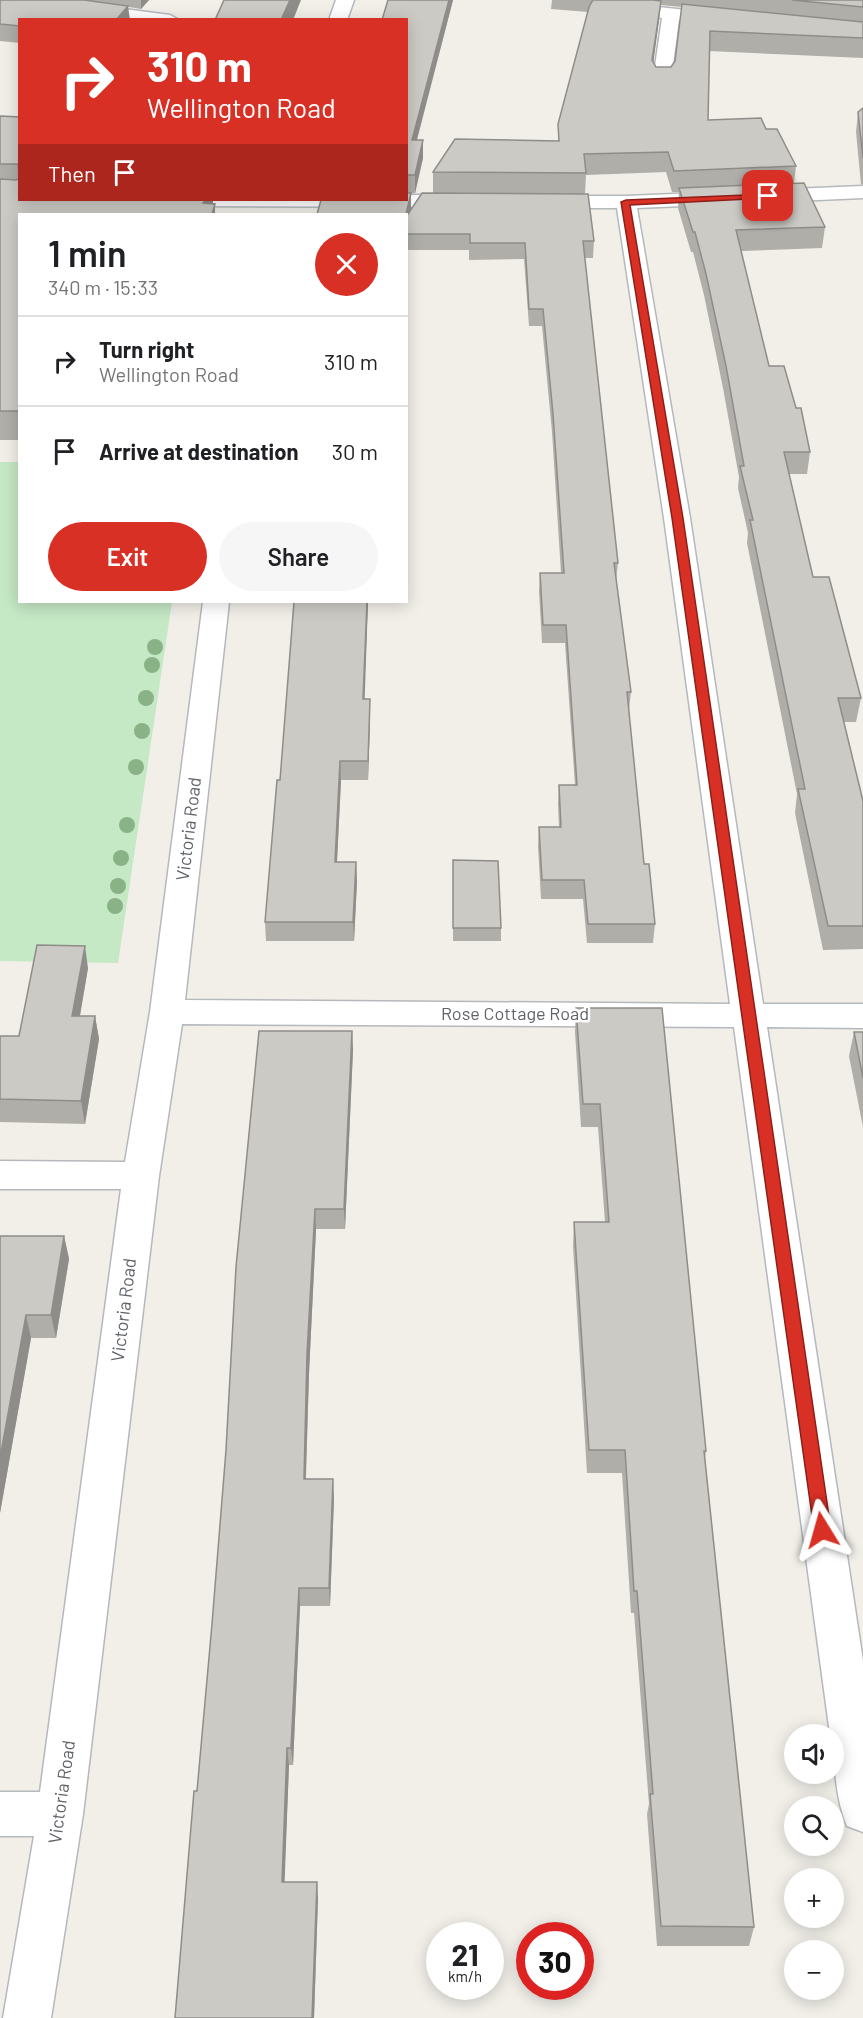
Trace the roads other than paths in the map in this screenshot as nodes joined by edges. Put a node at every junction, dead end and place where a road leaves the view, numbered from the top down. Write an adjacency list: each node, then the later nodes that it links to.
1 (345, 0): 6 (street)
2 (68, 7): 5 (street)
3 (630, 9): 4 (street)
4 (671, 14): 7 (street); 8 (street)
5 (154, 18)
6 (339, 18)
7 (739, 21)
8 (662, 80)
9 (863, 192): 13 (street)
10 (408, 201): 11 (street)
11 (484, 201)
12 (520, 202): 13 (street)
13 (626, 202): 16 (street)
14 (216, 603): 15 (street, Victoria Road)
15 (168, 1012): 16 (street, Rose Cottage Road); 19 (street, Victoria Road)
16 (748, 1016): 17 (street, Rose Cottage Road); 20 (street)
17 (863, 1016)
18 (0, 1175): 19 (street)
19 (141, 1176): 22 (street, Victoria Road)
20 (863, 1810)
21 (0, 1814): 22 (street)
22 (60, 1814): 23 (street, Victoria Road)
23 (27, 2018)

